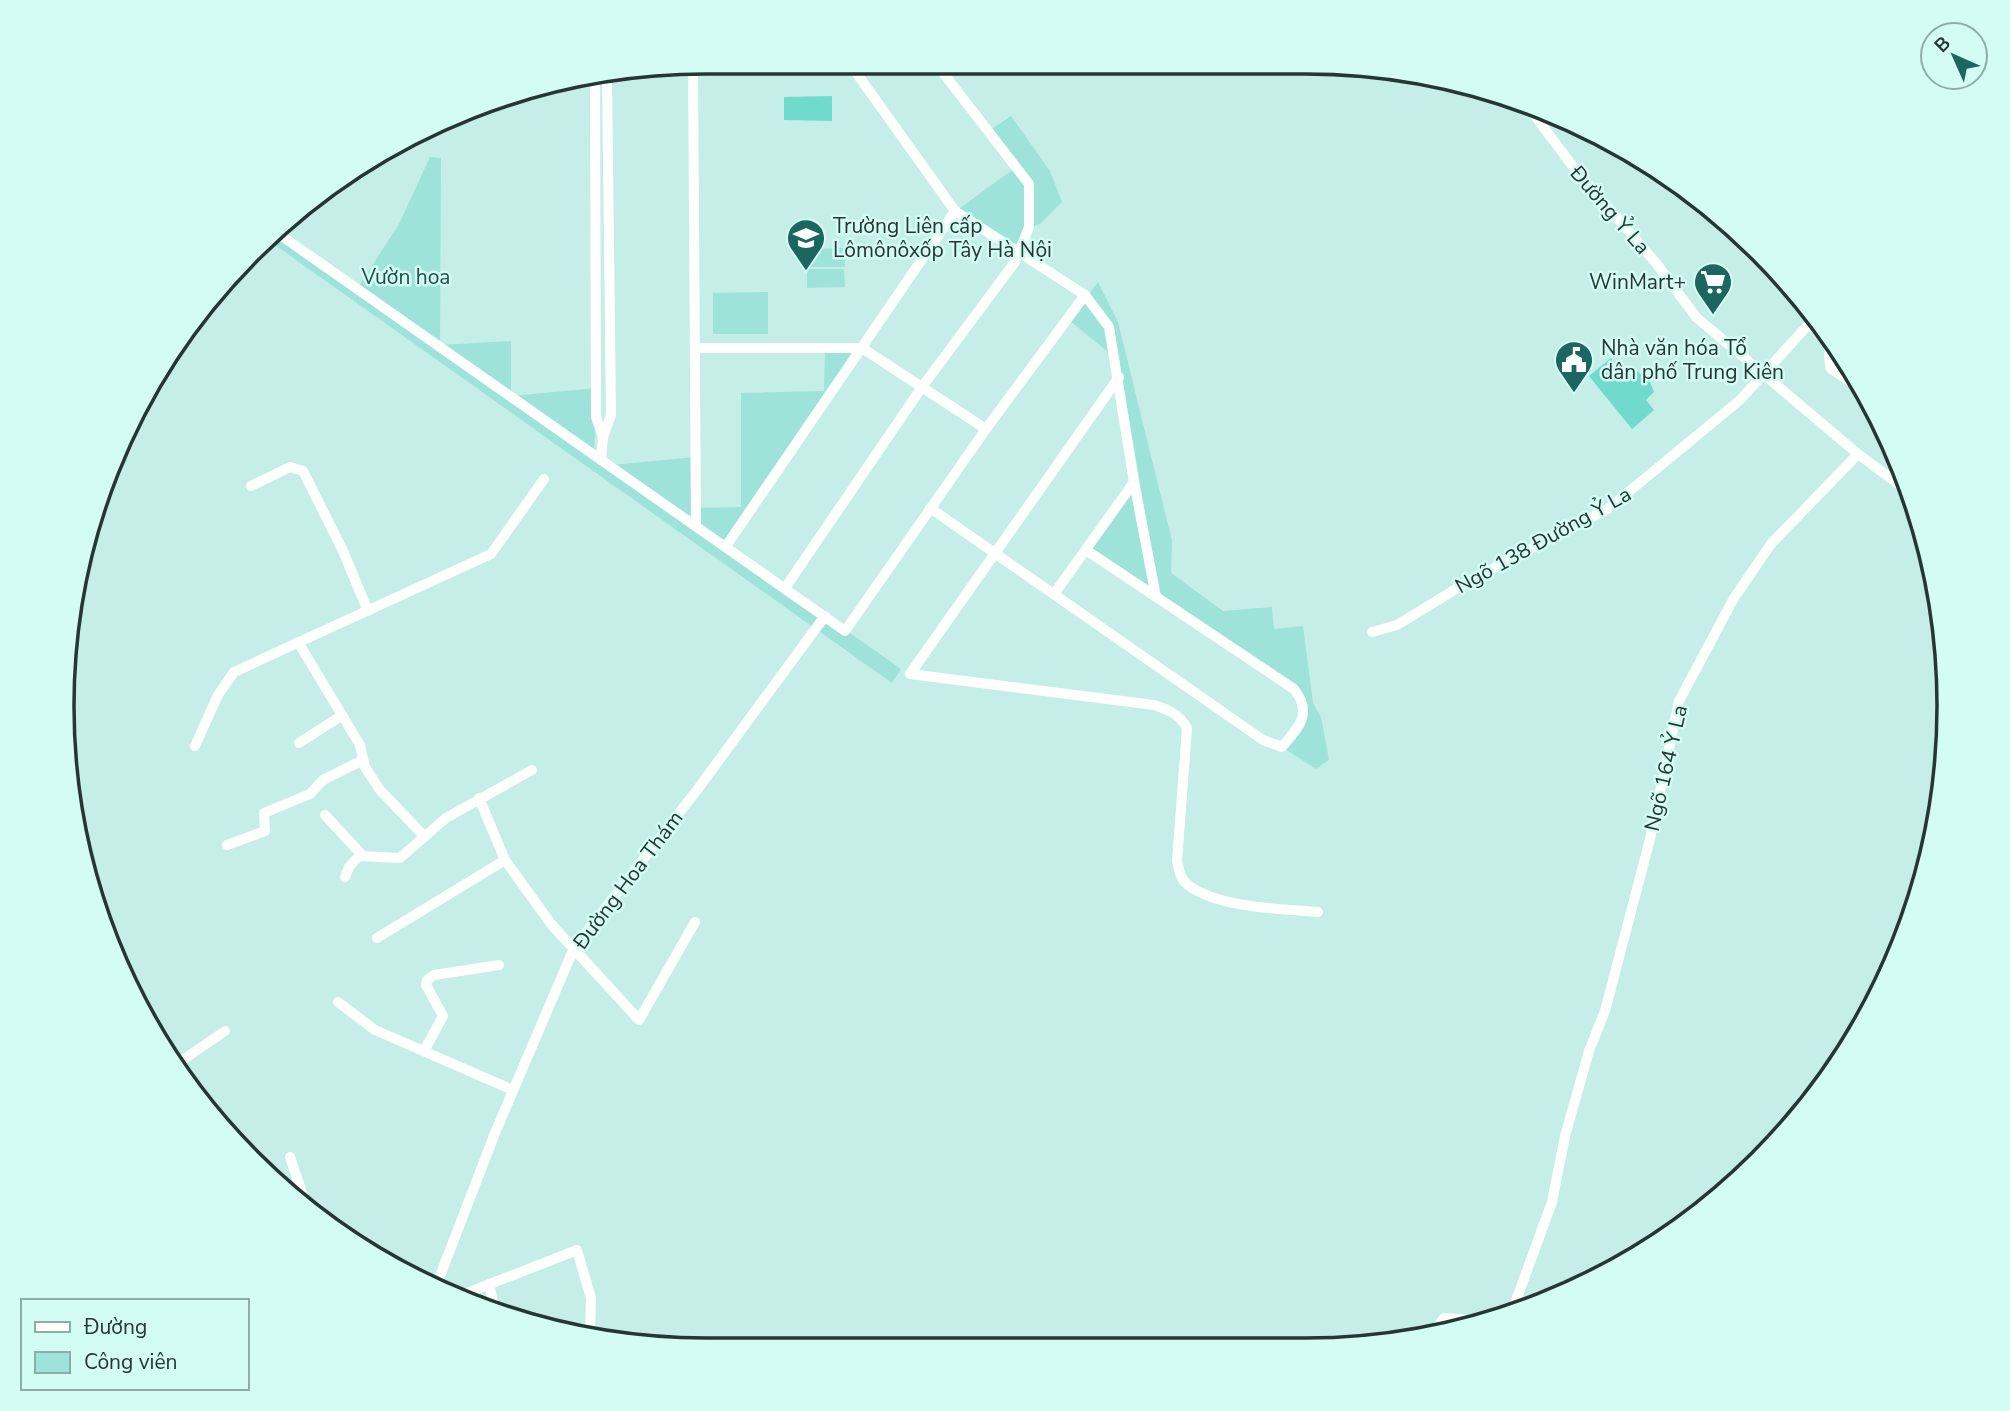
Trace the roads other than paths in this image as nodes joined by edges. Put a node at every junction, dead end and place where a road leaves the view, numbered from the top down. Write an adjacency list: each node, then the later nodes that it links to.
1 (693, 74): 14 (street)
2 (857, 74): 7 (street)
3 (944, 74): 10 (street)
4 (607, 82): 22 (street)
5 (595, 84): 22 (street)
6 (1537, 118): 17 (street, Đường Ỷ La)
7 (955, 211): 9 (street); 15 (street)
8 (282, 236): 24 (street)
9 (1006, 243): 10 (street); 11 (street)
10 (1020, 252): 11 (street); 12 (street)
11 (1010, 267): 20 (street)
12 (1085, 295): 18 (street); 21 (street)
13 (1810, 327): 17 (street, Ngõ 138 Đường Ỷ La)
14 (695, 348): 15 (street); 30 (street)
15 (862, 348): 20 (street); 31 (street)
16 (1829, 353): 19 (street)
17 (1766, 373): 23 (street, Đường Ỷ La); 39 (street, Ngõ 138 Đường Ỷ La)
18 (1119, 377): 26 (street); 33 (street)
19 (1844, 378)
20 (922, 387): 21 (street); 34 (street)
21 (986, 429): 29 (street)
22 (603, 437): 24 (street)
23 (1858, 454): 27 (street, Đường Ỷ La); 69 (street, Ngõ 164 Ỷ La)
24 (601, 460): 30 (street)
25 (544, 479): 37 (street)
26 (1134, 482): 32 (street); 36 (street)
27 (1895, 482)
28 (251, 486): 37 (street)
29 (930, 508): 33 (street); 38 (street)
30 (696, 526): 31 (street)
31 (726, 546): 34 (street)
32 (1086, 550): 35 (street); 36 (street)
33 (994, 553): 35 (street); 53 (street)
34 (785, 588): 38 (street)
35 (1054, 594): 36 (street)
36 (1156, 597)
37 (368, 611): 40 (street)
38 (825, 616): 56 (street, Đường Hoa Thám)
39 (1372, 632)
40 (298, 642): 41 (street); 43 (street)
41 (341, 716): 42 (street); 44 (street)
42 (299, 743)
43 (195, 746)
44 (363, 760): 48 (street); 49 (street)
45 (532, 770): 46 (street)
46 (479, 798): 48 (street); 51 (street)
47 (325, 815): 50 (street)
48 (424, 836): 50 (street)
49 (227, 845)
50 (362, 855): 52 (street)
51 (505, 860): 55 (street); 56 (street)
52 (345, 877)
53 (1318, 912)
54 (695, 922): 56 (street)
55 (377, 938)
56 (574, 948): 62 (street, Đường Hoa Thám)
57 (499, 965): 60 (street)
58 (338, 1002): 60 (street)
59 (225, 1031): 61 (street)
60 (424, 1051): 62 (street)
61 (183, 1061)
62 (513, 1090): 65 (street, Đường Hoa Thám)
63 (290, 1157): 64 (street)
64 (301, 1191)
65 (439, 1278)
66 (489, 1284): 67 (street); 68 (street); 70 (street)
67 (470, 1292)
68 (493, 1300)
69 (1516, 1301)
70 (591, 1326)

